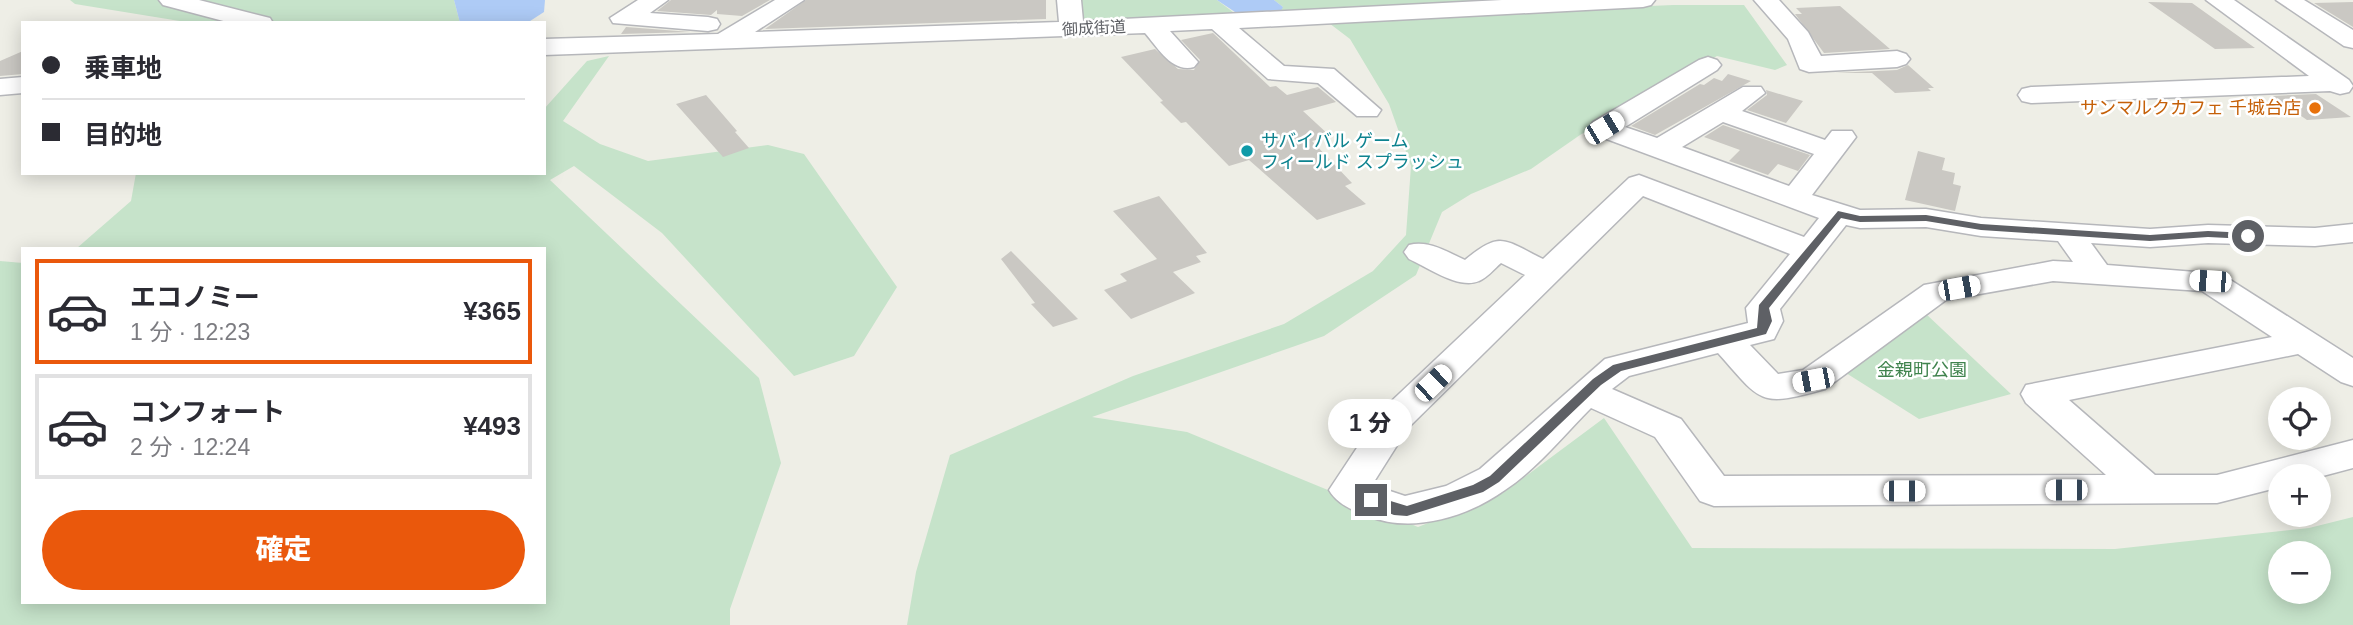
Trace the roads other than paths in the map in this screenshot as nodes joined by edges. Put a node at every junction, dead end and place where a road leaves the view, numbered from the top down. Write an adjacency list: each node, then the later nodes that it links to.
1 (170, 0): 9 (street)
2 (656, 0): 14 (street)
3 (792, 0): 14 (street)
4 (1069, 0): 15 (street)
5 (1643, 0): 10 (street, 御成街道)
6 (1766, 0): 19 (street)
7 (2218, 0): 24 (street)
8 (2288, 0): 12 (street)
9 (253, 21)
10 (1217, 21): 13 (street, 御成街道); 27 (street)
11 (2353, 22): 12 (street)
12 (2327, 24): 16 (street)
13 (1151, 25): 15 (street, 御成街道); 20 (street)
14 (748, 26): 17 (street)
15 (1072, 29): 17 (street, 御成街道)
16 (2353, 41)
17 (720, 43): 18 (street, 御成街道)
18 (546, 47)
19 (1897, 59)
20 (1185, 62)
21 (1708, 65): 29 (street)
22 (21, 85): 23 (street)
23 (0, 87)
24 (2344, 89): 26 (street)
25 (1752, 93): 28 (street)
26 (2031, 95)
27 (1367, 110)
28 (1720, 112): 29 (street); 30 (street)
29 (1658, 150): 30 (street)
30 (1794, 199): 31 (street)
31 (1838, 215): 32 (street); 34 (street)
32 (2068, 233): 33 (street); 37 (street)
33 (2353, 233)
34 (1809, 250): 36 (street); 38 (street)
35 (1420, 252): 36 (street)
36 (1546, 273): 41 (street)
37 (2097, 274): 38 (street); 39 (street)
38 (1726, 341): 41 (street)
39 (2304, 342): 40 (street); 43 (street)
40 (2353, 374)
41 (1587, 392): 43 (street)
42 (2353, 454): 43 (street)
43 (2147, 490)

